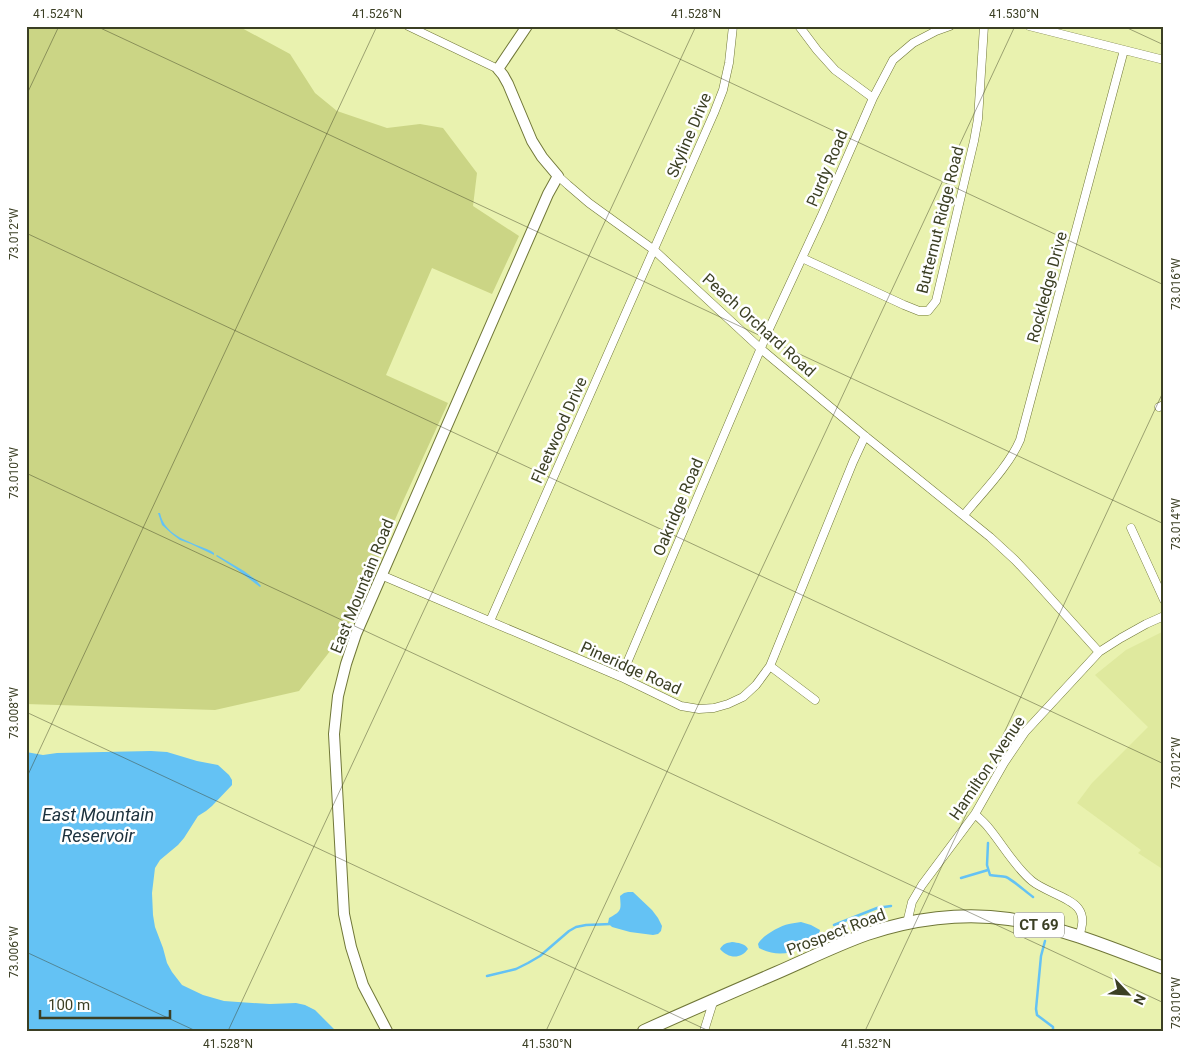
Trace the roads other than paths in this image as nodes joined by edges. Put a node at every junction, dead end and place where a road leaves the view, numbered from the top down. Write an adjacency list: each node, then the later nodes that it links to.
1 (408, 26): 11 (street)
2 (526, 26): 11 (street)
3 (733, 26): 14 (street, Skyline Drive)
4 (799, 26): 12 (street)
5 (950, 26): 12 (street, Purdy Road)
6 (984, 26): 15 (street, Butternut Ridge Road)
7 (1029, 26): 8 (street)
8 (1051, 29): 9 (street)
9 (1124, 50): 10 (street); 18 (street, Rockledge Drive)
10 (1164, 60)
11 (498, 69): 13 (street, Peach Orchard Road)
12 (873, 98): 15 (street, Purdy Road)
13 (558, 176): 14 (street, Peach Orchard Road); 20 (street, East Mountain Road)
14 (654, 250): 16 (street, Peach Orchard Road); 23 (street, Fleetwood Drive)
15 (802, 258): 16 (street, Purdy Road)
16 (761, 349): 17 (street, Peach Orchard Road); 26 (street, Oakridge Road)
17 (865, 436): 18 (street, Peach Orchard Road); 25 (street, Pineridge Road)
18 (964, 515): 24 (street, Peach Orchard Road)
19 (1131, 528): 21 (street)
20 (381, 575): 23 (street, Pineridge Road); 33 (street, East Mountain Road)
21 (1164, 600)
22 (1164, 616): 24 (street, Hamilton Avenue)
23 (490, 621): 26 (street, Pineridge Road)
24 (1099, 652): 28 (street, Hamilton Avenue)
25 (770, 666): 26 (street, Pineridge Road); 27 (street)
26 (621, 677)
27 (815, 700)
28 (974, 814): 29 (street, Hamilton Avenue); 30 (street)
29 (908, 922): 30 (main road, Prospect Road / CT 69); 32 (main road, Prospect Road / CT 69)
30 (1079, 937): 31 (main road, Prospect Road / CT 69)
31 (1164, 968)
32 (714, 1000): 34 (main road, Prospect Road / CT 69); 35 (street)
33 (387, 1031)
34 (644, 1031)
35 (704, 1031)

